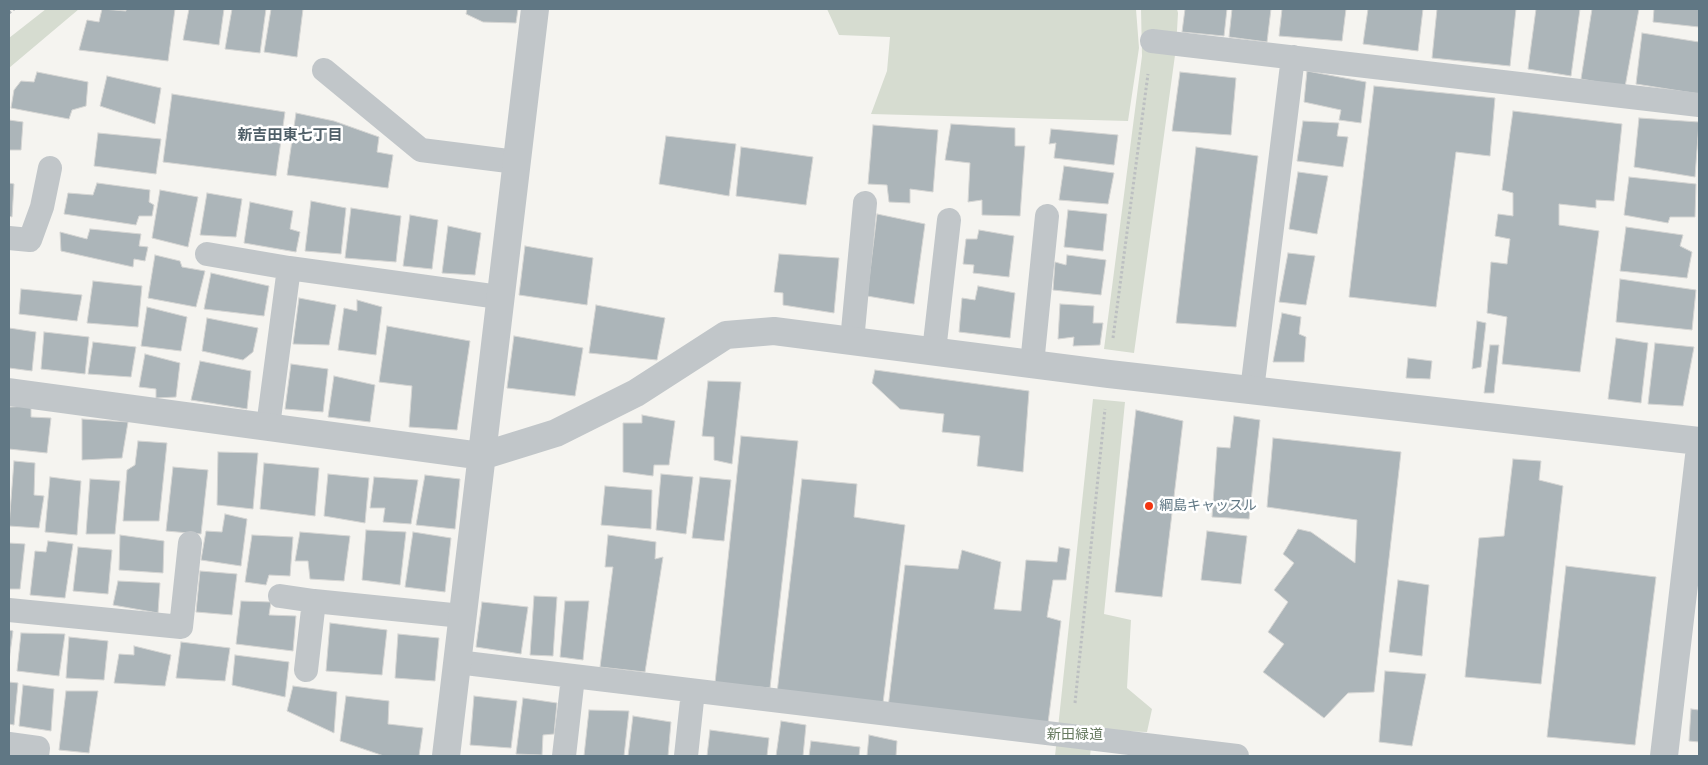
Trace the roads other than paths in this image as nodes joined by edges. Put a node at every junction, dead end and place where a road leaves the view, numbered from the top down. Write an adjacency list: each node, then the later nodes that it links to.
1 (535, 9): 6 (street)
2 (1152, 41): 3 (lane)
3 (1293, 57): 5 (lane); 18 (lane)
4 (324, 70): 6 (lane)
5 (1699, 105)
6 (516, 162): 14 (street)
7 (50, 168): 11 (lane)
8 (865, 204): 15 (lane)
9 (1047, 216): 17 (lane)
10 (950, 220): 16 (lane)
11 (9, 238)
12 (207, 254): 13 (lane)
13 (289, 268): 14 (lane); 20 (lane)
14 (499, 297): 22 (street)
15 (852, 341): 16 (street); 22 (street)
16 (934, 352): 17 (street)
17 (1032, 364): 18 (street)
18 (1252, 390): 21 (street)
19 (9, 392): 20 (street)
20 (268, 426): 22 (street)
21 (1699, 441)
22 (482, 456): 28 (street)
23 (1699, 456): 39 (street)
24 (190, 543): 27 (lane)
25 (280, 596): 26 (lane)
26 (314, 601): 28 (lane); 30 (lane)
27 (9, 610)
28 (462, 616): 29 (street)
29 (457, 662): 31 (lane); 35 (street)
30 (306, 670)
31 (573, 677): 32 (lane); 36 (lane)
32 (694, 691): 37 (lane); 38 (lane)
33 (9, 744): 34 (lane)
34 (37, 756)
35 (446, 756)
36 (564, 756)
37 (686, 756)
38 (1237, 756)
39 (1664, 756)

